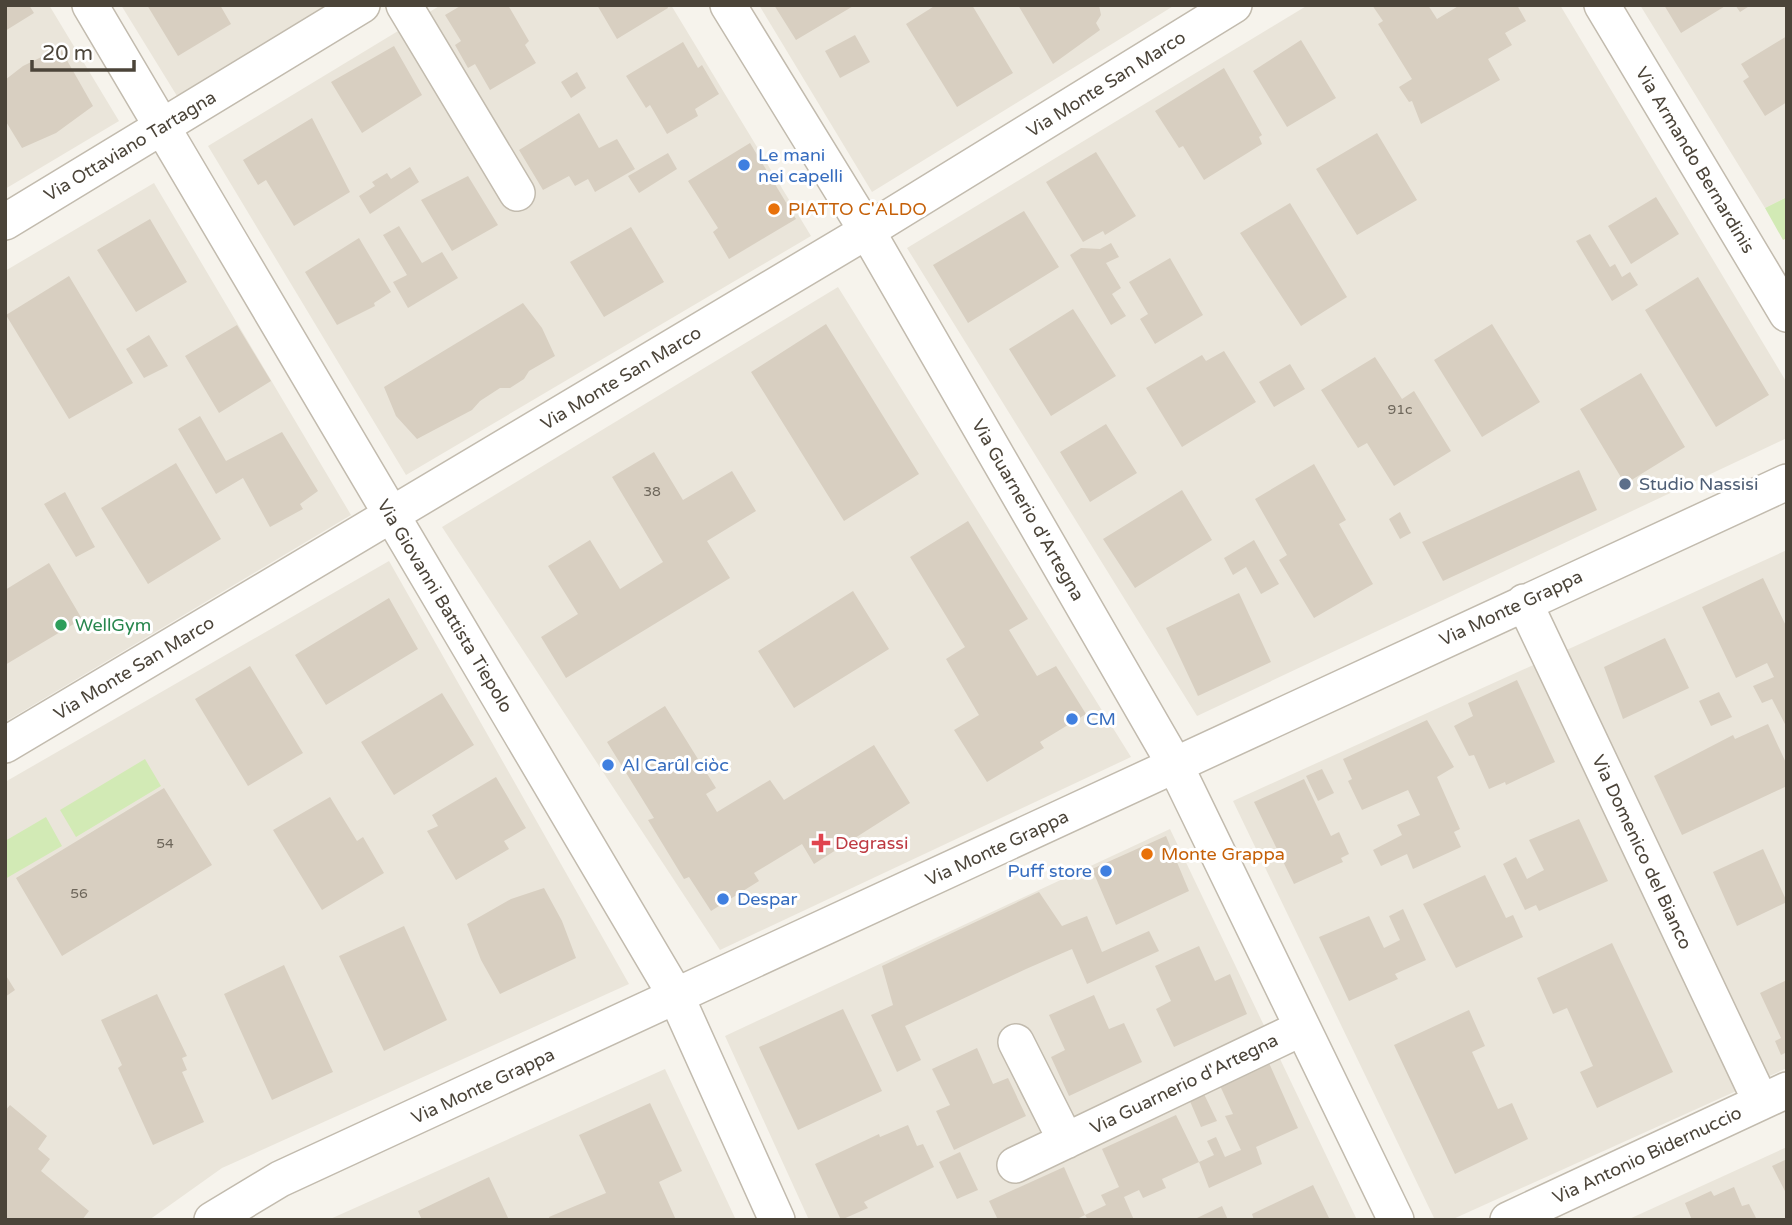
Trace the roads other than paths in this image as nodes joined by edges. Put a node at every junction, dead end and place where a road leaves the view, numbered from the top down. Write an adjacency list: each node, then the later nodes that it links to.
1 (90, 5): 7 (street, Via Giovanni Battista Tiepolo)
2 (362, 5): 7 (street, Via Ottaviano Tartagna)
3 (404, 5): 8 (street)
4 (728, 5): 10 (street, Via Guarnerio d'Artegna)
5 (1234, 5): 10 (street, Via Monte San Marco)
6 (1602, 5): 11 (street, Via Armando Bernardinis)
7 (162, 127): 9 (street, Via Ottaviano Tartagna); 13 (street, Via Giovanni Battista Tiepolo)
8 (517, 193)
9 (5, 222)
10 (867, 231): 13 (street, Via Monte San Marco); 16 (street, Via Guarnerio d'Artegna)
11 (1787, 314)
12 (1787, 482): 14 (street, Via Monte Grappa)
13 (391, 515): 15 (street, Via Monte San Marco); 17 (street, Via Giovanni Battista Tiepolo)
14 (1524, 602): 16 (street, Via Monte Grappa); 20 (street, Via Domenico del Bianco)
15 (5, 745)
16 (1175, 765): 17 (street, Via Monte Grappa); 18 (street, Via Guarnerio d'Artegna)
17 (676, 996): 23 (street, Via Monte Grappa); 24 (street, Via Giovanni Battista Tiepolo)
18 (1302, 1028): 21 (street, Via Guarnerio d'Artegna); 25 (street, Via Guarnerio d'Artegna)
19 (1016, 1042): 21 (street)
20 (1774, 1096): 26 (street, Via Antonio Bidernuccio)
21 (1066, 1141): 22 (street, Via Guarnerio d'Artegna)
22 (1014, 1166)
23 (212, 1220)
24 (777, 1220)
25 (1396, 1220)
26 (1508, 1220)

